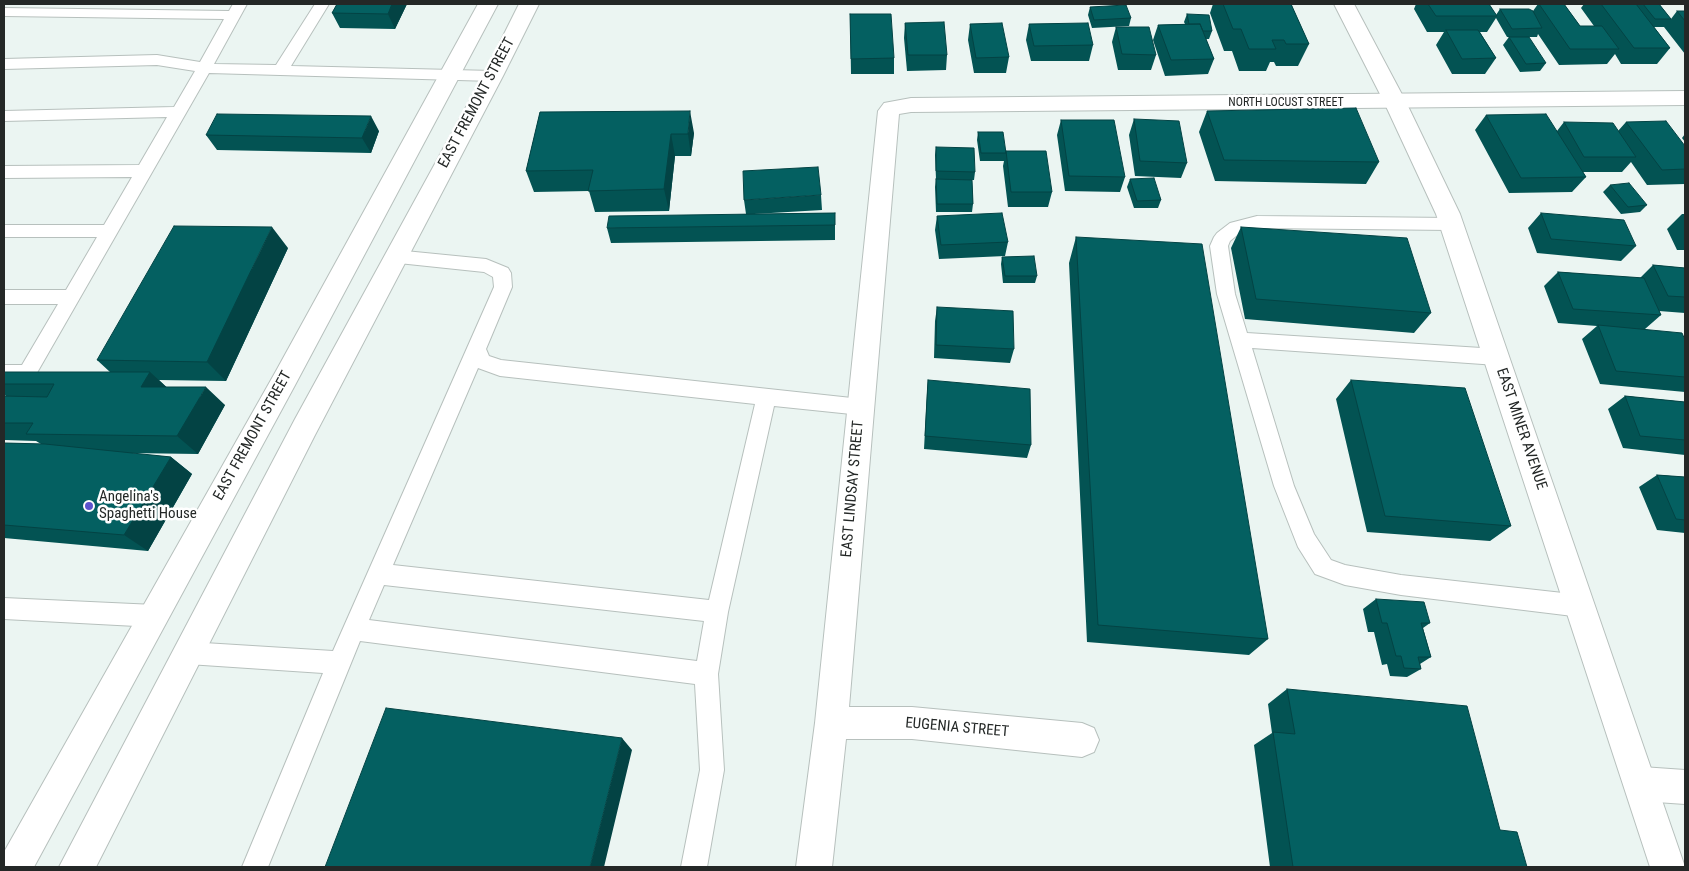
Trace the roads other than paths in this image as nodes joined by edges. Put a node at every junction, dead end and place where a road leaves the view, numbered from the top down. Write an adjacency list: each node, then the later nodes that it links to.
1 (322, 4): 9 (lane)
2 (488, 4): 10 (street, EAST FREMONT STREET)
3 (529, 4): 11 (street, EAST FREMONT STREET)
4 (1344, 4): 13 (street, EAST MINER AVENUE)
5 (237, 9): 6 (lane); 8 (lane)
6 (4, 12)
7 (4, 64): 8 (lane)
8 (204, 68): 9 (lane); 15 (lane)
9 (281, 69): 10 (lane)
10 (449, 74): 11 (lane); 35 (street, EAST FREMONT STREET)
11 (494, 76): 22 (street, EAST FREMONT STREET)
12 (1685, 98): 13 (street, NORTH LOCUST STREET)
13 (1395, 102): 14 (street, NORTH LOCUST STREET); 19 (street, EAST MINER AVENUE)
14 (889, 111): 30 (street, EAST LINDSAY STREET)
15 (178, 112): 16 (lane); 17 (lane)
16 (4, 116)
17 (144, 171): 18 (lane); 21 (lane)
18 (4, 172)
19 (1451, 224): 25 (lane); 27 (street, EAST MINER AVENUE)
20 (4, 231): 21 (lane)
21 (110, 231): 24 (lane)
22 (395, 257): 26 (lane); 37 (street, EAST FREMONT STREET)
23 (4, 297): 24 (lane)
24 (71, 297): 28 (lane)
25 (1240, 340): 27 (lane); 32 (lane)
26 (477, 350): 29 (lane); 31 (lane)
27 (1497, 357): 32 (street, EAST MINER AVENUE)
28 (4, 373)
29 (766, 396): 30 (lane); 34 (lane)
30 (861, 406): 40 (street, EAST LINDSAY STREET)
31 (378, 574): 34 (lane); 36 (lane)
32 (1581, 606): 42 (street, EAST MINER AVENUE)
33 (4, 608): 35 (lane)
34 (717, 612): 39 (lane)
35 (155, 616): 44 (street, EAST FREMONT STREET)
36 (354, 629): 38 (lane); 39 (lane)
37 (188, 653): 38 (lane); 45 (street, EAST FREMONT STREET)
38 (339, 663): 46 (lane)
39 (706, 674): 47 (lane)
40 (831, 723): 41 (street, EUGENIA STREET); 48 (street, EAST LINDSAY STREET)
41 (1082, 740)
42 (1642, 784): 43 (street); 49 (street, EAST MINER AVENUE)
43 (1685, 787)
44 (15, 867)
45 (77, 867)
46 (255, 867)
47 (694, 867)
48 (814, 867)
49 (1668, 867)

